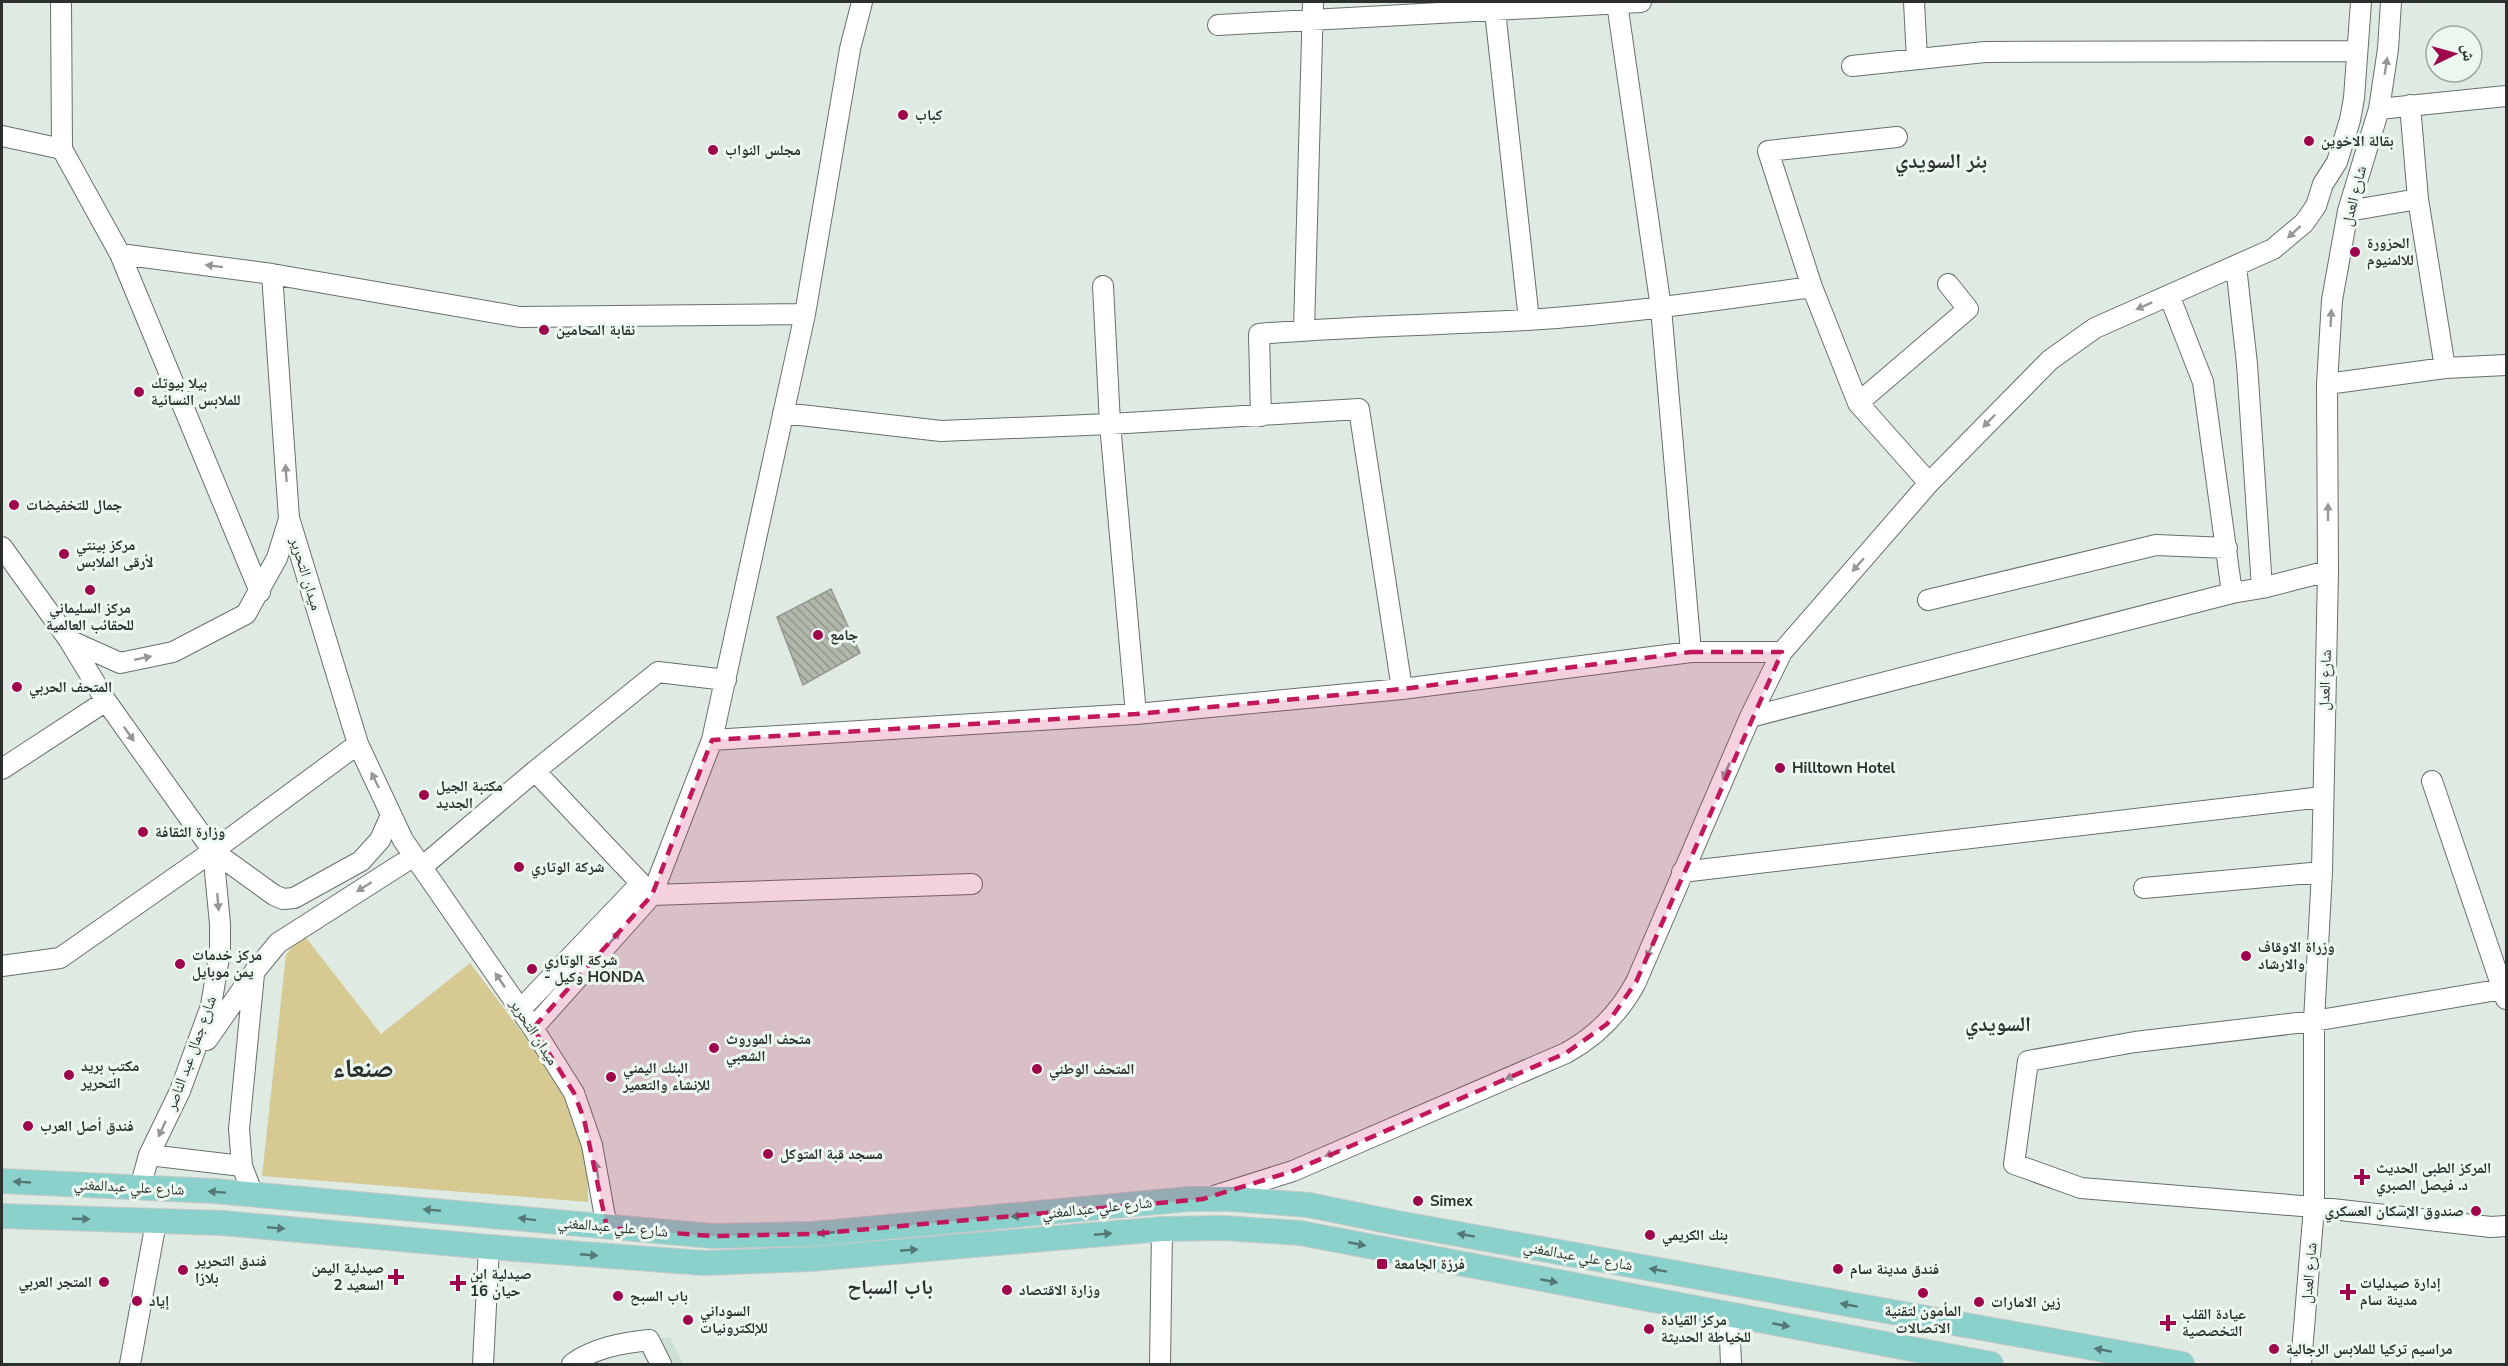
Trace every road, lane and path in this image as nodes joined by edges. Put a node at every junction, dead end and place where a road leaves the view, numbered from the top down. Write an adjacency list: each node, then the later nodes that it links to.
1 (61, 2): 19 (street)
2 (862, 2): 30 (street)
3 (1641, 2): 7 (street)
4 (1914, 2): 12 (street)
5 (2361, 2): 11 (street, شارع العدل)
6 (2391, 2): 16 (street, شارع العدل, one-way to 6)
7 (1617, 3): 8 (street); 29 (street)
8 (1495, 6): 9 (street); 31 (street)
9 (1313, 11): 10 (street); 32 (street)
10 (1218, 25)
11 (2357, 51): 12 (street); 23 (street, شارع العدل, one-way to 23)
12 (1917, 59): 13 (street)
13 (1852, 66)
14 (2506, 96): 15 (street)
15 (2410, 105): 16 (street); 20 (street)
16 (2379, 109): 21 (street, شارع العدل)
17 (2, 136): 19 (street)
18 (1897, 137): 27 (street)
19 (62, 149): 22 (street)
20 (2418, 199): 21 (street); 34 (street)
21 (2348, 212): 35 (street, شارع العدل, one-way to 21)
22 (120, 254): 24 (street, one-way to 22); 46 (street)
23 (2236, 266): 28 (street, شارع العدل); 45 (street)
24 (272, 274): 30 (street); 41 (street, ميدان التحرير, one-way to 24)
25 (1948, 284): 36 (street)
26 (1103, 286): 39 (street)
27 (1812, 287): 29 (street); 36 (street)
28 (2169, 295): 40 (street, شارع العدل, one-way to 40); 43 (street)
29 (1661, 308): 31 (street); 50 (street)
30 (805, 314): 37 (street)
31 (1529, 320): 32 (street)
32 (1304, 330): 38 (street)
33 (2506, 365): 34 (street)
34 (2445, 368): 35 (street)
35 (2327, 384): 44 (street, شارع العدل, one-way to 35)
36 (1858, 403): 40 (street)
37 (783, 413): 39 (street); 52 (street)
38 (1261, 416): 39 (street); 53 (street)
39 (1110, 424): 55 (street)
40 (1929, 483): 51 (street, شارع العدل, one-way to 51)
41 (289, 518): 46 (street); 58 (street, ميدان التحرير)
42 (2, 547): 49 (street, شارع جمال عبد الناصر)
43 (2227, 548): 47 (street); 48 (street)
44 (2328, 571): 45 (street); 62 (street, شارع العدل)
45 (2262, 588): 47 (street)
46 (260, 592): 49 (street, one-way to 46)
47 (2232, 593): 56 (street)
48 (1928, 600)
49 (69, 640): 54 (street, شارع جمال عبد الناصر)
50 (1690, 652): 51 (street); 53 (street)
51 (1782, 652): 56 (street, شارع العدل)
52 (726, 680): 57 (street); 60 (street)
53 (1402, 689): 55 (street)
54 (106, 701): 59 (street); 64 (street, شارع جمال عبد الناصر, one-way to 64)
55 (1136, 714): 57 (street)
56 (1750, 717): 67 (street, شارع العدل, one-way to 67)
57 (712, 740): 70 (street)
58 (358, 744): 63 (street, ميدان التحرير, one-way to 58); 64 (street)
59 (2, 769)
60 (535, 771): 65 (street); 70 (street)
61 (2432, 781): 73 (street)
62 (2322, 797): 66 (street, شارع العدل); 67 (street)
63 (391, 815): 64 (street); 65 (street, ميدان التحرير)
64 (213, 852): 71 (street); 77 (street, شارع جمال عبد الناصر, one-way to 77)
65 (418, 862): 72 (street, one-way to 72); 74 (street, ميدان التحرير, one-way to 65)
66 (2322, 872): 69 (street); 75 (street, شارع العدل)
67 (1682, 873): 83 (street, شارع العدل, one-way to 83)
68 (972, 884): 70 (street)
69 (2144, 888)
70 (646, 889): 74 (street); 76 (street, one-way to 70)
71 (2, 966)
72 (255, 971): 77 (street); 79 (street)
73 (2505, 995): 75 (street)
74 (520, 1010): 76 (street, ميدان التحرير)
75 (2314, 1021): 85 (street, شارع العدل); 85 (street)
76 (533, 1028): 89 (street, ميدان التحرير, one-way to 76)
77 (189, 1065): 78 (street, شارع جمال عبد الناصر, one-way to 78)
78 (149, 1155): 79 (street); 81 (street, شارع جمال عبد الناصر)
79 (242, 1166): 82 (street)
80 (2, 1181): 81 (main road, شارع علي عبدالمغني, one-way to 80)
81 (140, 1188): 82 (main road, شارع علي عبدالمغني, one-way to 81)
82 (253, 1195): 89 (main road, شارع علي عبدالمغني, one-way to 82)
83 (1203, 1199): 84 (main road, شارع علي عبدالمغني); 89 (main road, شارع علي عبدالمغني, one-way to 89)
84 (1309, 1205): 91 (main road); 101 (main road, شارع علي عبدالمغني, one-way to 84)
85 (2314, 1206): 88 (street); 102 (street, شارع العدل)
86 (2, 1216): 87 (main road, شارع علي عبدالمغني, one-way to 87)
87 (156, 1222): 92 (main road, شارع علي عبدالمغني, one-way to 92); 95 (street)
88 (2506, 1226)
89 (607, 1228)
90 (1162, 1229): 91 (main road, شارع علي عبدالمغني); 92 (main road, شارع علي عبدالمغني, one-way to 90); 98 (street)
91 (1300, 1233): 93 (main road, شارع علي عبدالمغني, one-way to 93)
92 (489, 1247): 96 (street)
93 (1729, 1315): 99 (street); 100 (main road, شارع علي عبدالمغني, one-way to 100)
94 (576, 1361): 97 (street)
95 (130, 1365)
96 (483, 1365)
97 (661, 1365)
98 (1160, 1365)
99 (1731, 1365)
100 (1991, 1365)
101 (2182, 1365)
102 (2301, 1365)

